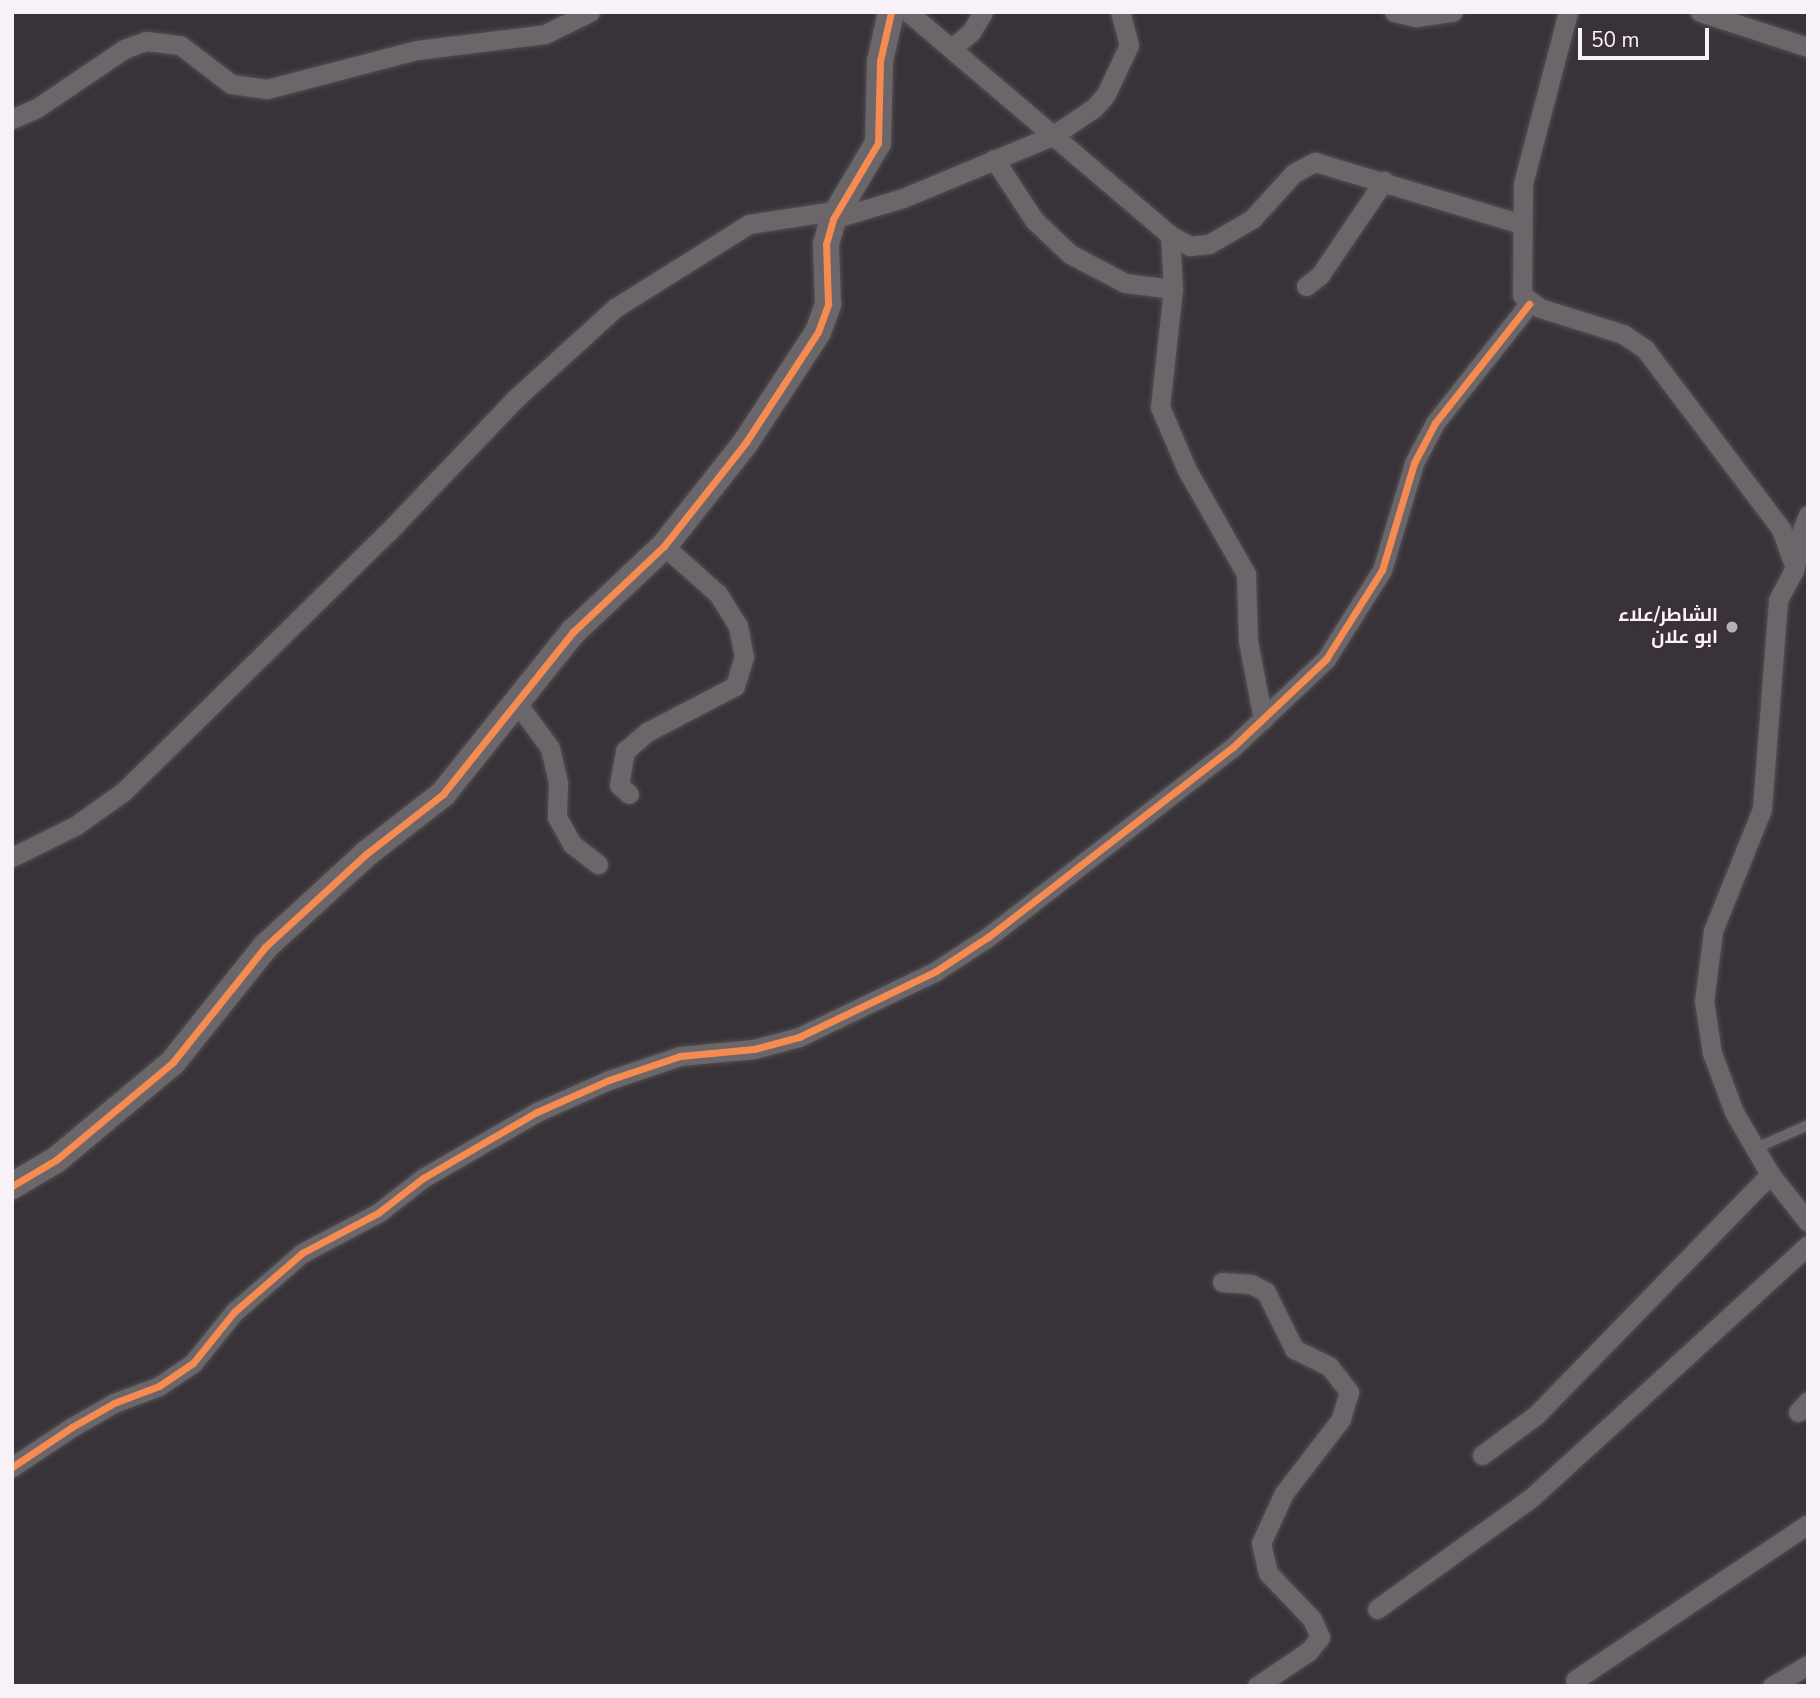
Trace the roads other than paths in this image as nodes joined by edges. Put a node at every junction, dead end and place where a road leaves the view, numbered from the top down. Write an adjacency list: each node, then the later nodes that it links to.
1 (590, 12): 12 (street)
2 (891, 12): 16 (street)
3 (908, 12): 11 (street)
4 (983, 12): 11 (street)
5 (1120, 12): 13 (street)
6 (1394, 12): 7 (street)
7 (1453, 12)
8 (1568, 12): 17 (street)
9 (1700, 12): 10 (street)
10 (1808, 47)
11 (952, 48): 13 (street)
12 (12, 119)
13 (1052, 136): 14 (street); 18 (street)
14 (994, 159): 16 (street); 20 (street)
15 (1384, 181): 17 (street); 18 (street); 19 (street)
16 (836, 214): 23 (street); 28 (street)
17 (1522, 224): 21 (street)
18 (1170, 235): 20 (street)
19 (1306, 286)
20 (1173, 289): 26 (street)
21 (1530, 303): 24 (street); 26 (street)
22 (1808, 515): 24 (street)
23 (664, 546): 25 (street); 27 (street)
24 (1800, 555): 31 (street)
25 (517, 703): 29 (street); 33 (street)
26 (1263, 720): 38 (street)
27 (629, 794)
28 (12, 857)
29 (598, 864)
30 (1808, 1125): 31 (lane)
31 (1754, 1149): 32 (street)
32 (1770, 1174): 34 (street); 37 (street)
33 (12, 1186)
34 (1808, 1222)
35 (1808, 1245): 40 (street)
36 (1222, 1282): 43 (street)
37 (1482, 1455)
38 (12, 1467)
39 (1808, 1524): 42 (street)
40 (1377, 1609)
41 (1808, 1665): 44 (street)
42 (1576, 1680)
43 (1257, 1686)
44 (1772, 1686)

